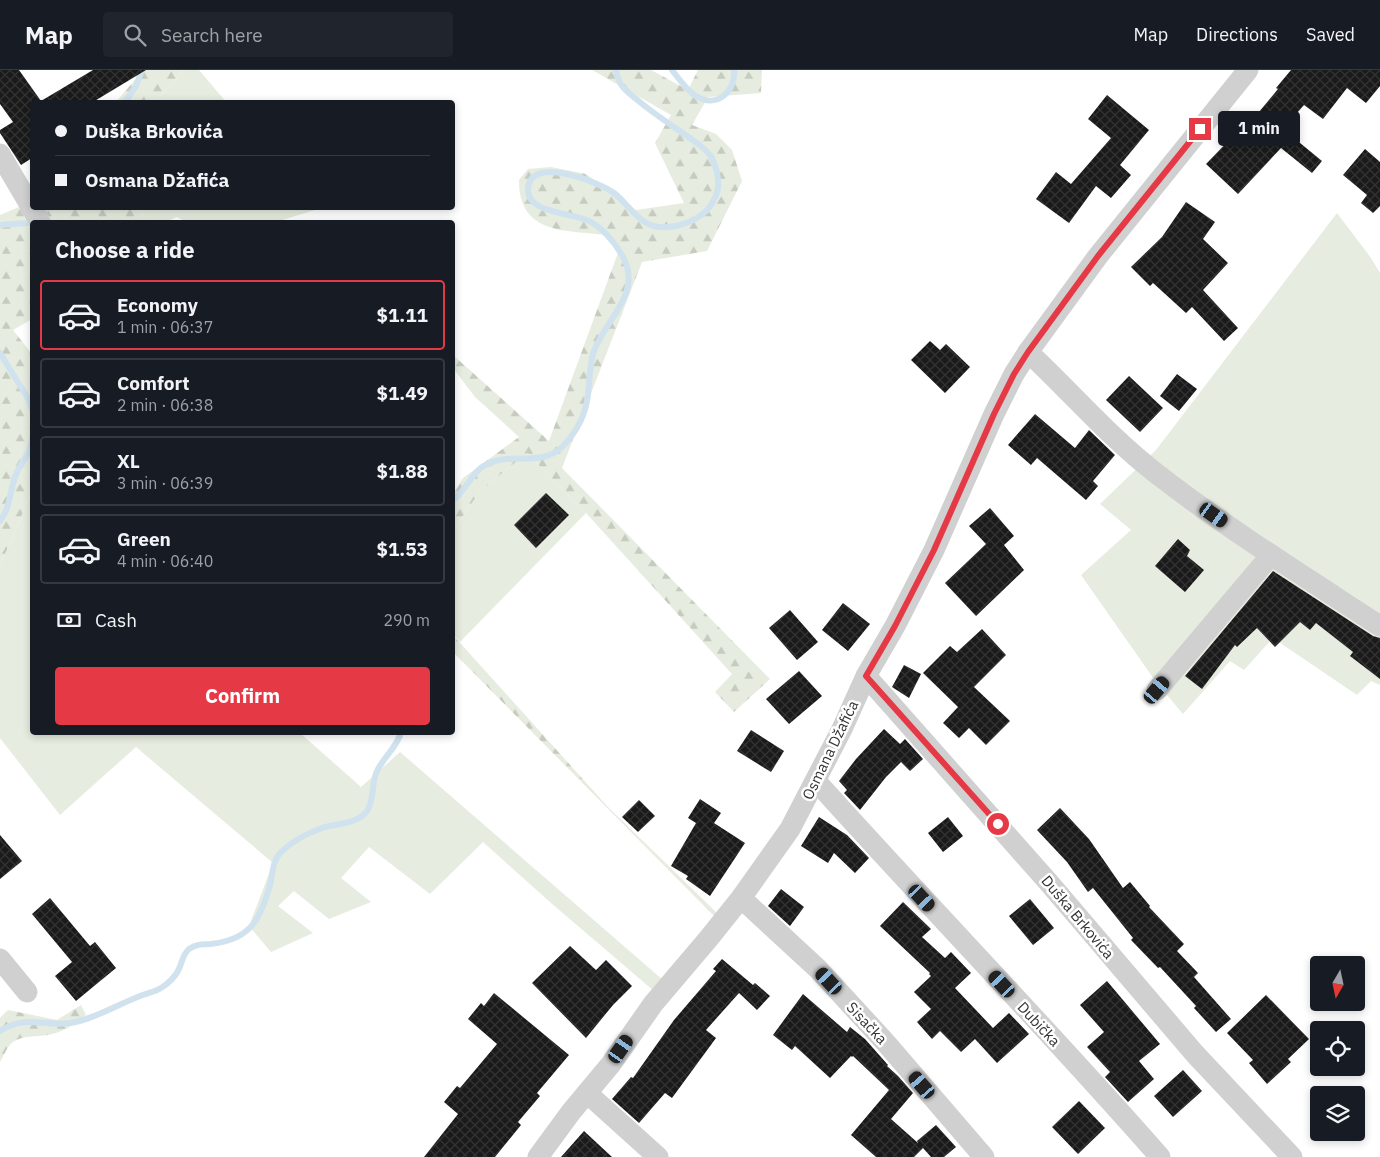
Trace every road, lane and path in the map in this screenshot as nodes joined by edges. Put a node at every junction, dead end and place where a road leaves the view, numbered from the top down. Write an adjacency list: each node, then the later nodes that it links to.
1 (1248, 70): 4 (street, Osmana Džafića)
2 (0, 154): 3 (street)
3 (30, 205)
4 (1028, 352): 5 (street); 7 (street, Osmana Džafića)
5 (1271, 555): 6 (street); 8 (street)
6 (1380, 626)
7 (866, 676): 9 (street, Osmana Džafića); 18 (street, Duška Brkovića)
8 (1157, 690)
9 (816, 780): 10 (street, Osmana Džafića); 17 (street, Dubička)
10 (741, 898): 13 (street, Osmana Džafića); 16 (street, Sisačka)
11 (0, 958): 12 (street)
12 (26, 992)
13 (587, 1093): 14 (street, Osmana Džafića); 15 (street)
14 (538, 1157)
15 (658, 1157)
16 (984, 1157)
17 (1160, 1157)
18 (1292, 1157)

